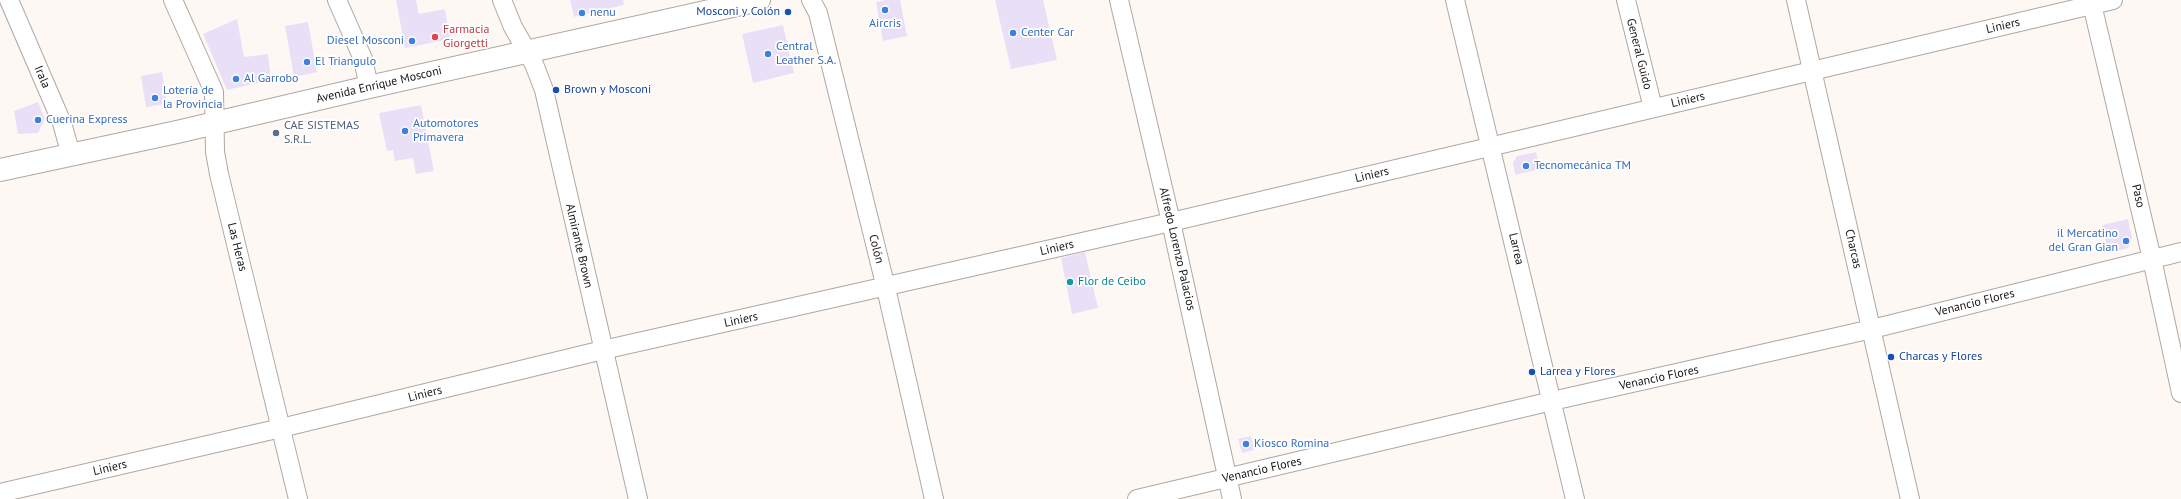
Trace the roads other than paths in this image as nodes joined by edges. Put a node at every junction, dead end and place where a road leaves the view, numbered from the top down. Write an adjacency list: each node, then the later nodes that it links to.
1 (9, 0): 19 (street, Irala)
2 (174, 0): 17 (street, Las Heras)
3 (337, 0): 15 (street)
4 (502, 0): 13 (street, Almirante Brown)
5 (759, 0): 13 (main road, Avenida Enrique Mosconi)
6 (812, 0): 24 (street, Colón)
7 (1119, 0): 21 (street, Alfredo Lorenzo Palacios)
8 (1455, 0): 18 (street, Larrea)
9 (1626, 0): 16 (street, General Guido)
10 (1796, 0): 14 (street, Charcas)
11 (2113, 0): 12 (street, Liniers)
12 (2092, 2): 14 (street, Liniers); 23 (street, Paso)
13 (527, 51): 15 (main road, Avenida Enrique Mosconi); 26 (street, Almirante Brown)
14 (1812, 71): 16 (street, Liniers); 25 (street, Charcas)
15 (369, 87): 17 (main road, Avenida Enrique Mosconi)
16 (1653, 108): 18 (street, Liniers)
17 (214, 123): 19 (main road, Avenida Enrique Mosconi); 29 (street, Las Heras)
18 (1491, 146): 21 (street, Liniers); 28 (street, Larrea)
19 (71, 155): 20 (main road, Avenida Enrique Mosconi)
20 (0, 170)
21 (1171, 222): 24 (street, Liniers); 30 (street, Alfredo Lorenzo Palacios)
22 (2181, 252): 23 (street, Venancio Flores)
23 (2152, 259): 25 (street, Venancio Flores); 27 (street, Paso)
24 (886, 288): 26 (street, Liniers); 34 (street, Colón)
25 (1872, 329): 28 (street, Venancio Flores); 38 (street, Charcas)
26 (603, 350): 29 (street, Liniers); 33 (street, Almirante Brown)
27 (2181, 393)
28 (1552, 401): 30 (street, Venancio Flores); 37 (street, Larrea)
29 (281, 428): 31 (street, Liniers); 32 (street, Las Heras)
30 (1228, 478): 35 (street, Venancio Flores); 36 (street, Alfredo Lorenzo Palacios)
31 (0, 493)
32 (298, 499)
33 (638, 499)
34 (934, 499)
35 (1137, 499)
36 (1232, 499)
37 (1575, 499)
38 (1910, 499)

